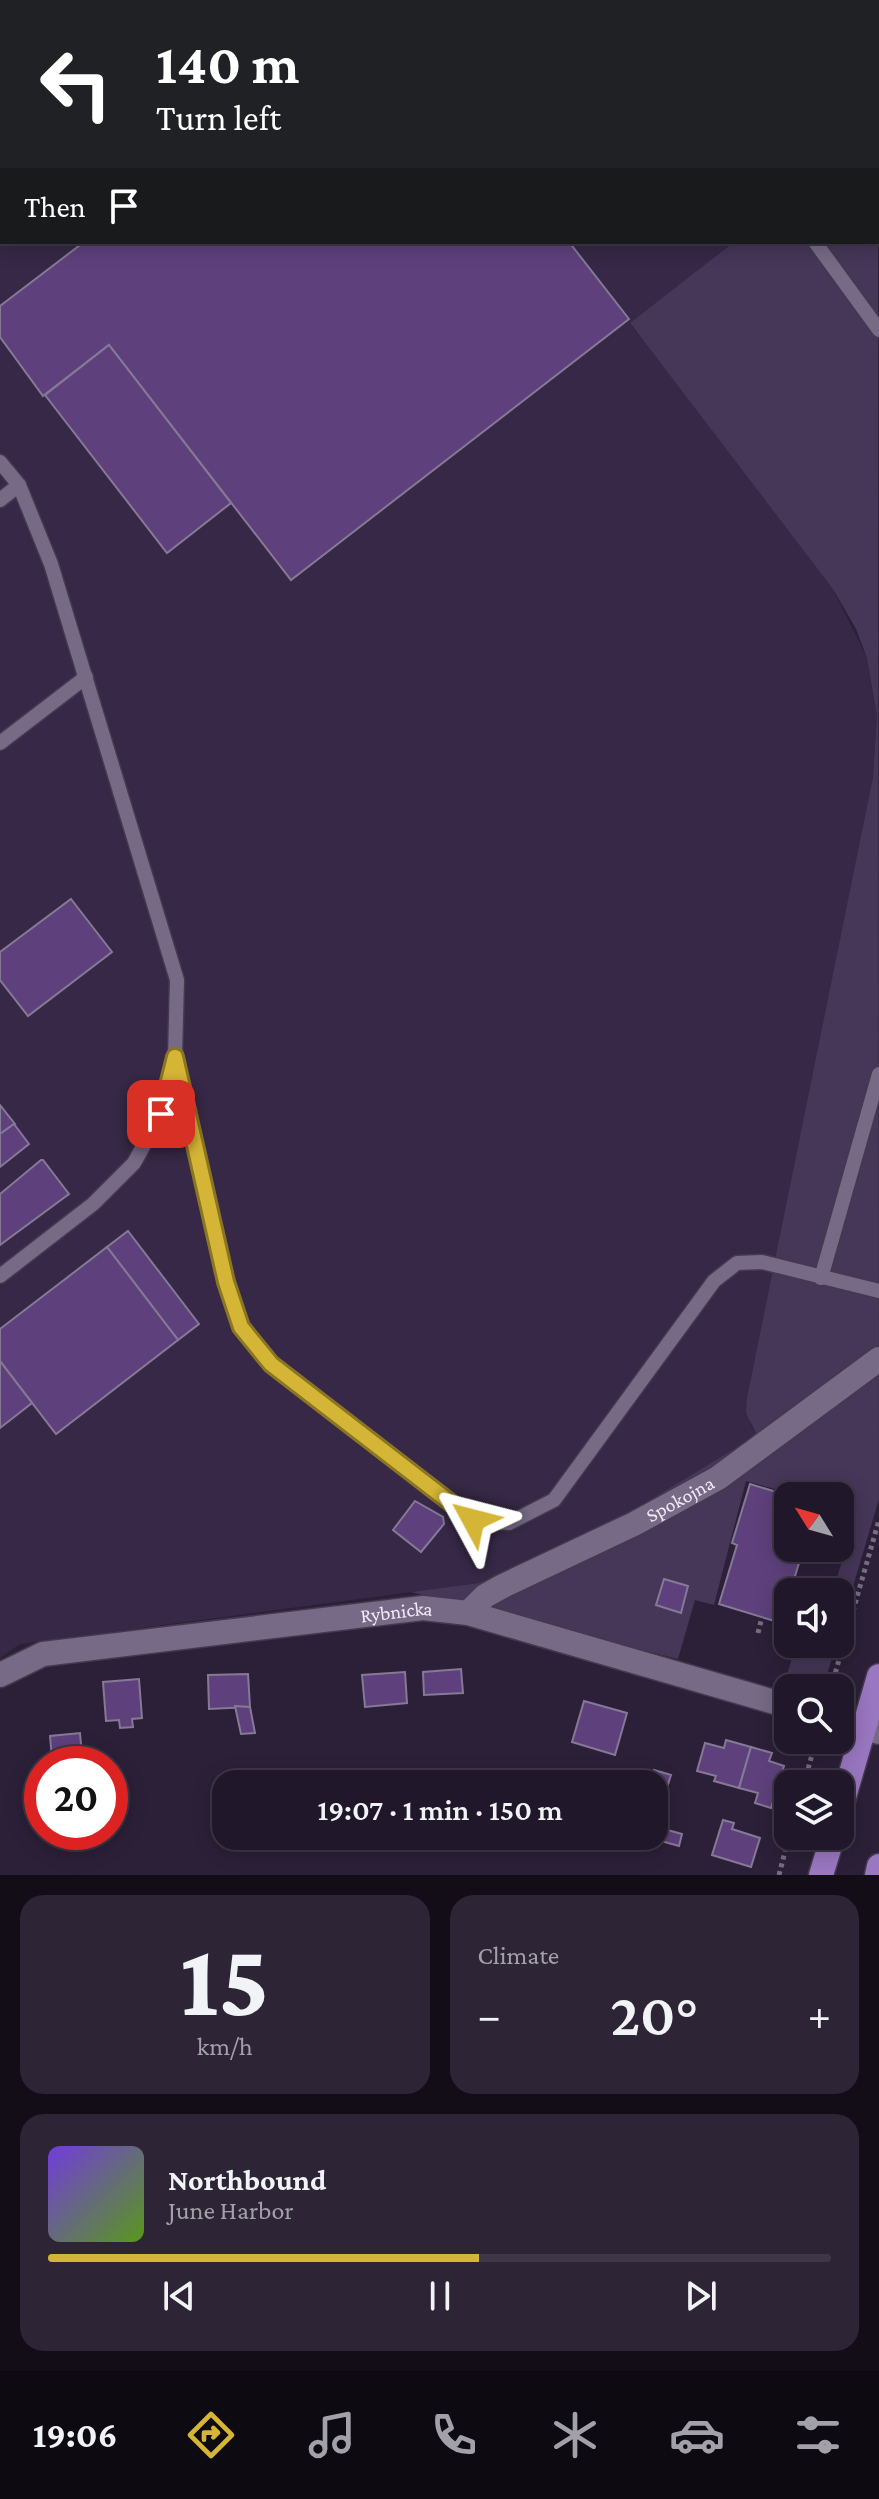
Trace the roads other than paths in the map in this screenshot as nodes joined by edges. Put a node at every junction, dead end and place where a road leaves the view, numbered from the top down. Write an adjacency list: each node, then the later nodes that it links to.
1 (816, 244): 2 (lane)
2 (879, 330)
3 (0, 462): 4 (lane)
4 (19, 485): 5 (lane); 6 (lane)
5 (0, 500)
6 (86, 677): 7 (lane); 8 (lane)
7 (0, 743)
8 (175, 1057): 10 (lane); 11 (lane)
9 (879, 1074): 11 (lane)
10 (0, 1276)
11 (821, 1278): 12 (lane)
12 (879, 1291)
13 (879, 1359): 14 (street, Spokojna)
14 (468, 1613): 15 (street, Rybnicka); 17 (street, Rybnicka)
15 (0, 1675)
16 (879, 1676): 18 (main road)
17 (774, 1702)
18 (872, 1730): 19 (main road)
19 (854, 1776)
20 (829, 1850): 22 (main road)
21 (879, 1866): 23 (main road)
22 (821, 1875)
23 (877, 1875)

